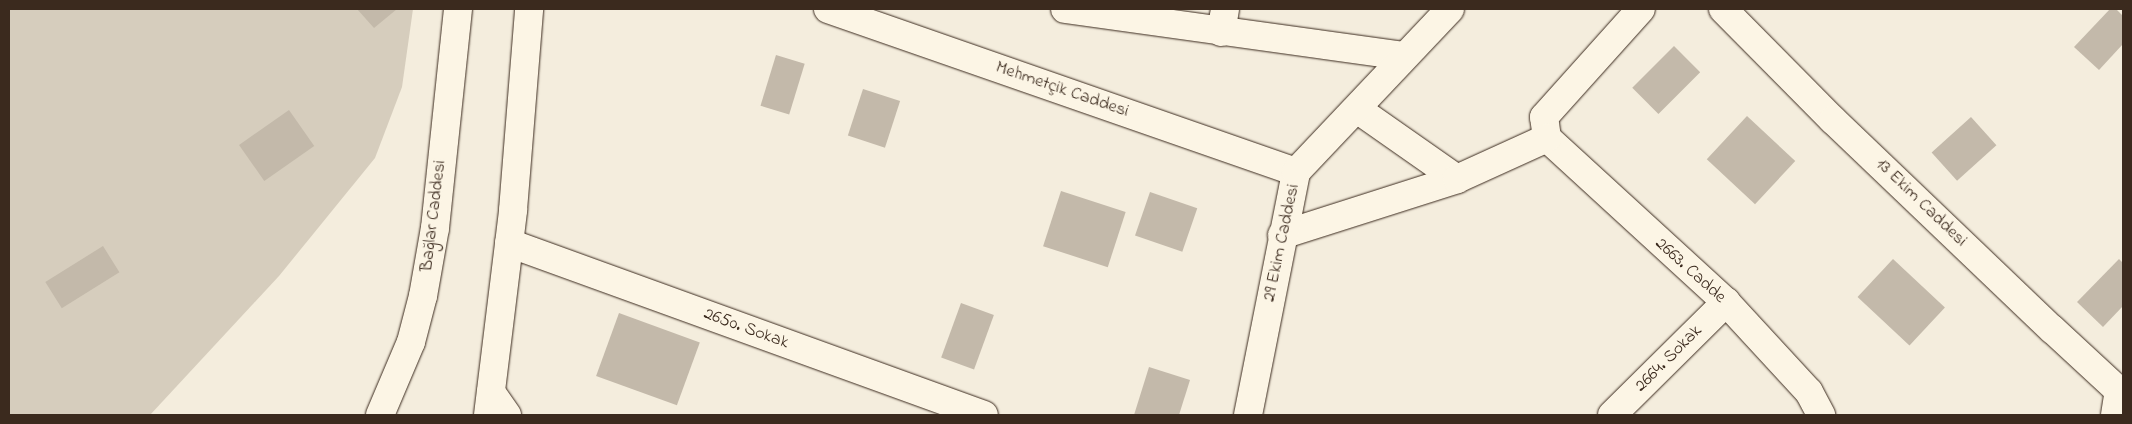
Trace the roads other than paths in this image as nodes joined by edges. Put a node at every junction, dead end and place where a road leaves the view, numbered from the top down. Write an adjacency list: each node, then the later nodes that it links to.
1 (458, 9): 20 (street, Bağlar Caddesi)
2 (529, 9): 15 (street)
3 (828, 9): 12 (street, Mehmetçik Caddesi)
4 (1065, 9): 8 (street)
5 (1450, 9): 9 (street, 29 Ekim Caddesi)
6 (1641, 9): 11 (street)
7 (1723, 9): 17 (street, 13 Ekim Caddesi)
8 (1223, 20): 9 (street)
9 (1405, 56): 10 (street, 29 Ekim Caddesi)
10 (1357, 109): 12 (street, 29 Ekim Caddesi); 13 (street)
11 (1547, 138): 13 (street); 16 (street, 2663. Cadde)
12 (1296, 172): 14 (street, 29 Ekim Caddesi)
13 (1457, 179): 14 (street)
14 (1282, 235): 22 (street, 29 Ekim Caddesi)
15 (509, 243): 18 (street); 19 (street, 2650. Sokak)
16 (1726, 302): 23 (street, 2664. Sokak); 24 (street, 2663. Cadde)
17 (2119, 399)
18 (490, 404): 21 (street)
19 (979, 414)
20 (380, 415)
21 (507, 415)
22 (1248, 415)
23 (1612, 415)
24 (1821, 415)

